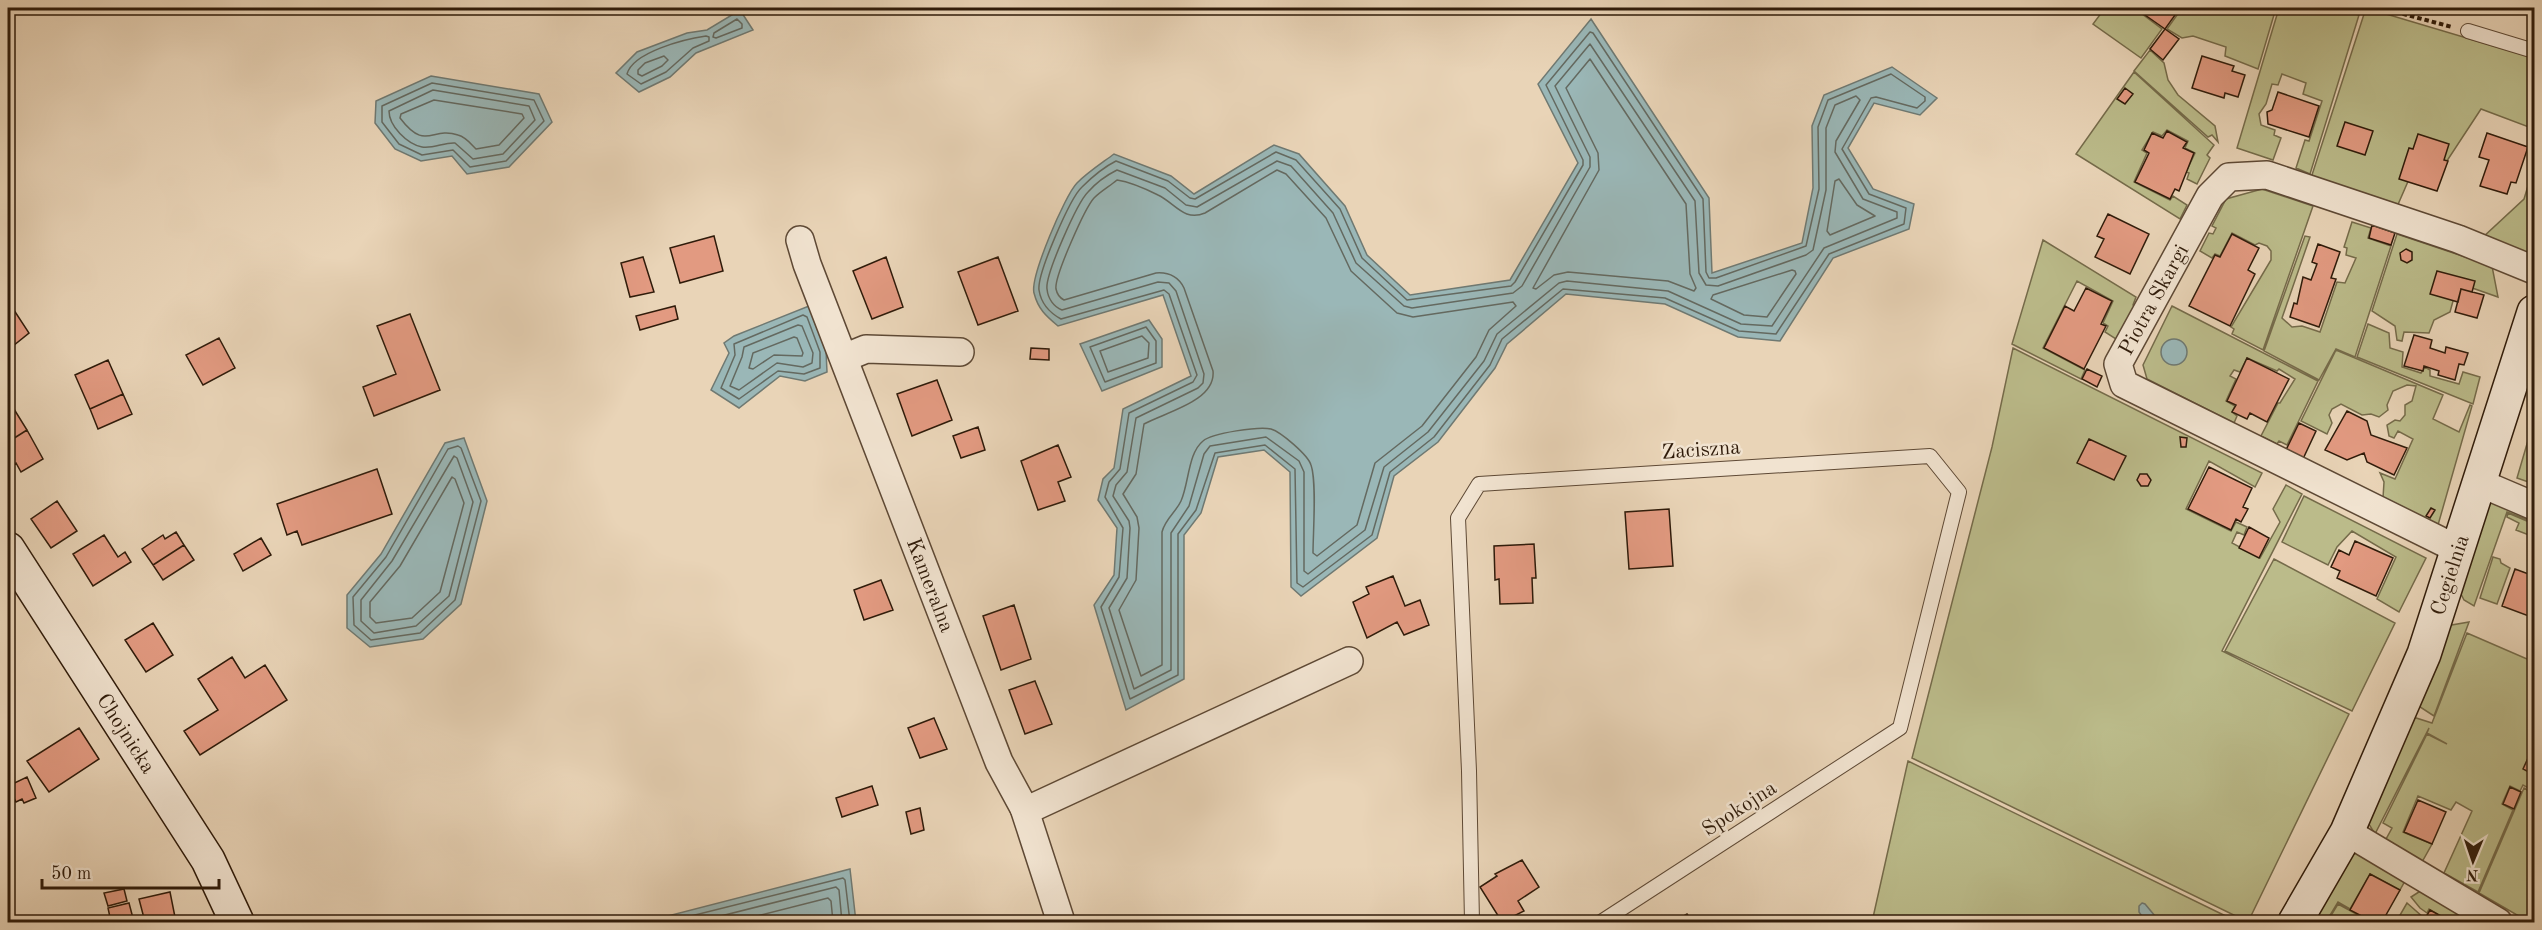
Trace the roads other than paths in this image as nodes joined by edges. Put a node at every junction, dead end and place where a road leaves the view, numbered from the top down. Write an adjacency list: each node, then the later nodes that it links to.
1 (2468, 31): 2 (lane)
2 (2535, 51)
3 (800, 240): 7 (street, Kameralna)
4 (2535, 270): 11 (street, Piotra Skargi)
5 (2535, 312): 8 (street, Cegielnia)
6 (960, 352): 7 (street)
7 (844, 358): 14 (street, Kameralna)
8 (2480, 483): 9 (street); 11 (street, Cegielnia)
9 (2535, 506)
10 (8, 549): 16 (street, Chojnicka)
11 (2457, 549): 15 (street, Cegielnia)
12 (1349, 661): 14 (street)
13 (1900, 728): 18 (lane, Zaciszna); 19 (lane, Spokojna)
14 (1024, 808): 17 (street, Kameralna)
15 (2347, 832): 20 (street, Cegielnia); 21 (street)
16 (237, 922)
17 (1061, 922)
18 (1472, 922)
19 (1600, 922)
20 (2295, 922)
21 (2498, 922)

